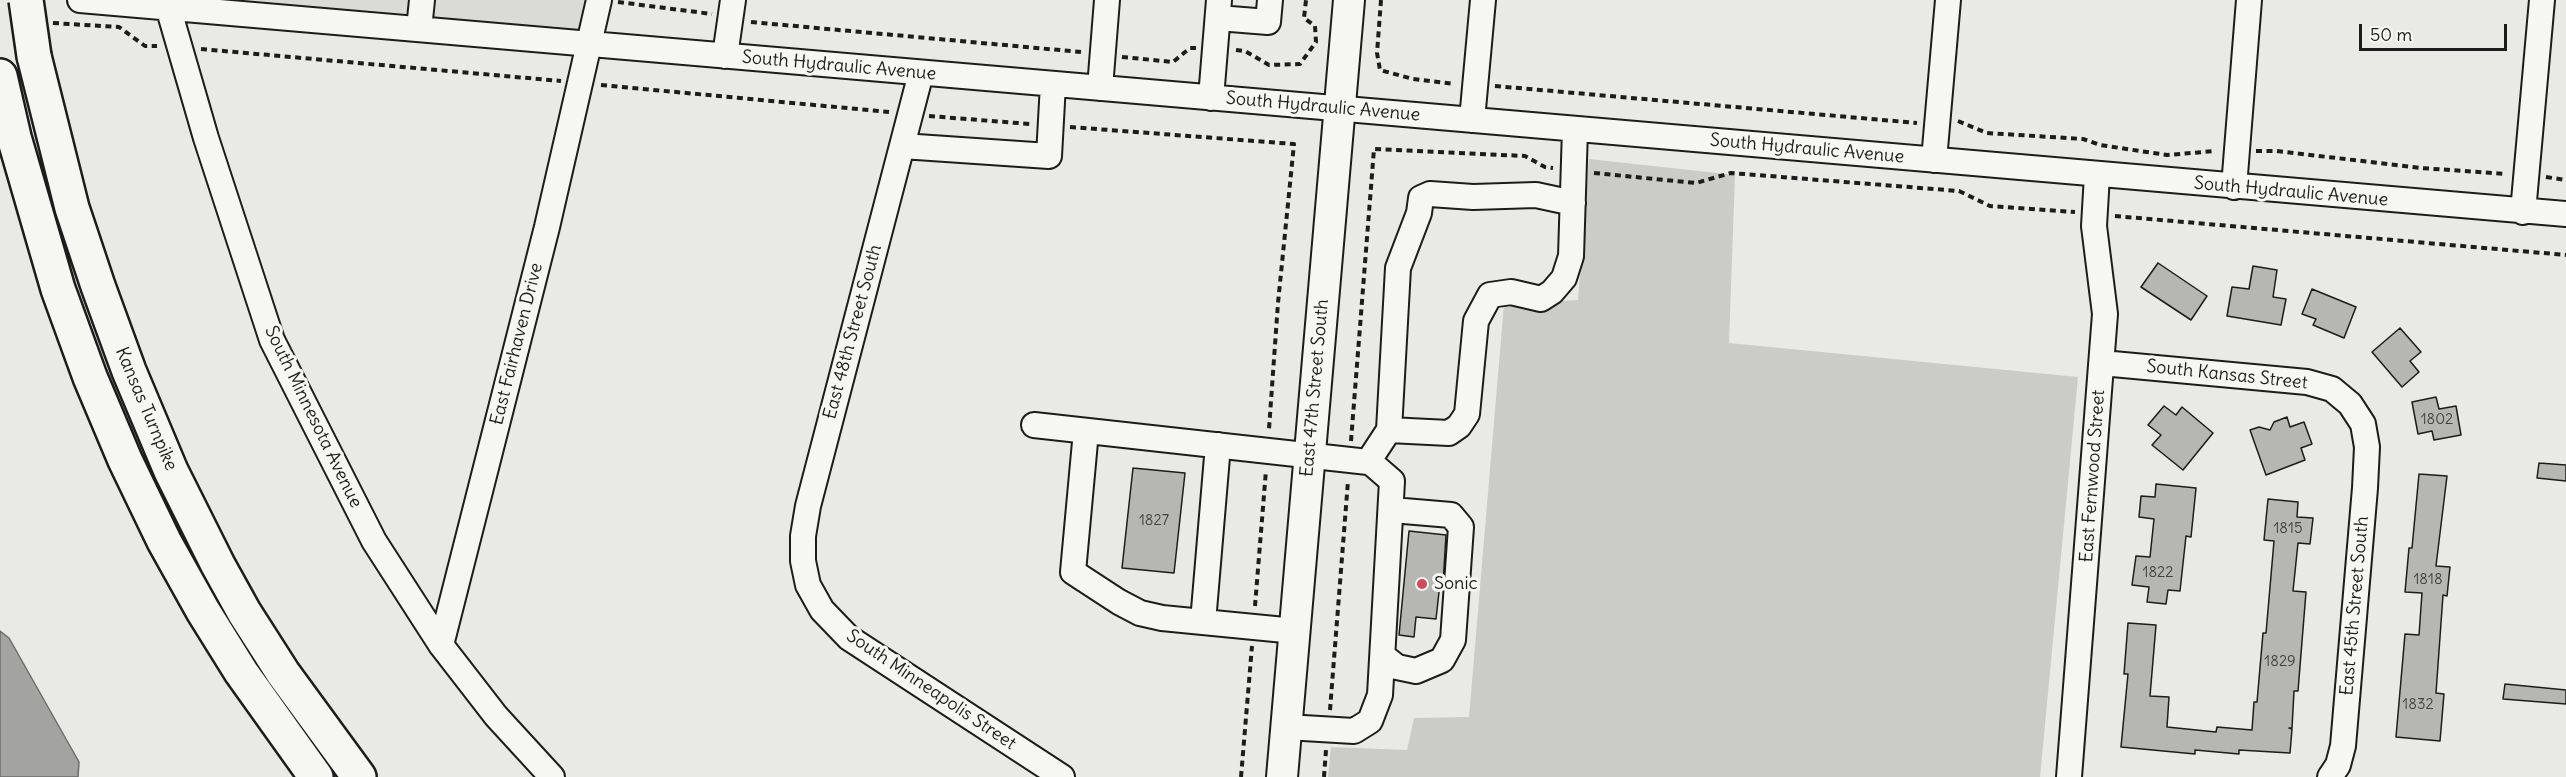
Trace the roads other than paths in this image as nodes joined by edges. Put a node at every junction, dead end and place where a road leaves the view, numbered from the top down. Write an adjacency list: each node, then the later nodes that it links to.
1 (80, 0): 11 (street, South Hydraulic Avenue)
2 (422, 0): 15 (street)
3 (600, 0): 16 (street, East Fairhaven Drive)
4 (1107, 0): 21 (street)
5 (1270, 0): 13 (street)
6 (1349, 0): 23 (main road, East 47th Street South)
7 (1483, 0): 24 (street)
8 (1948, 0): 27 (street)
9 (2249, 0): 29 (street)
10 (2542, 0): 31 (street)
11 (166, 4): 15 (street, South Hydraulic Avenue); 45 (street, South Minnesota Avenue)
12 (732, 9): 17 (street)
13 (1219, 9): 22 (street)
14 (37, 11): 49 (highway, Kansas Turnpike, bridge)
15 (419, 29): 16 (street, South Hydraulic Avenue)
16 (591, 44): 17 (street, South Hydraulic Avenue); 45 (street, East Fairhaven Drive)
17 (725, 56): 18 (street, South Hydraulic Avenue)
18 (921, 73): 20 (street, South Hydraulic Avenue); 26 (street, East 48th Street South)
19 (0, 76): 48 (highway)
20 (1053, 84): 21 (street, South Hydraulic Avenue); 26 (street)
21 (1100, 88): 22 (street, South Hydraulic Avenue)
22 (1211, 98): 23 (street, South Hydraulic Avenue)
23 (1340, 109): 24 (street, South Hydraulic Avenue); 39 (main road, East 47th Street South)
24 (1473, 120): 25 (street, South Hydraulic Avenue)
25 (1575, 129): 27 (street, South Hydraulic Avenue); 30 (street)
26 (902, 146): 42 (street, East 48th Street South)
27 (1934, 160): 28 (street, South Hydraulic Avenue)
28 (2097, 175): 29 (street, South Hydraulic Avenue); 33 (street, East Fernwood Street)
29 (2234, 187): 31 (street, South Hydraulic Avenue)
30 (1573, 204): 35 (street); 35 (street)
31 (2523, 212): 32 (street, South Hydraulic Avenue)
32 (2566, 214)
33 (2102, 363): 37 (street, South Kansas Street); 53 (street, East Fernwood Street)
34 (1034, 425): 36 (street)
35 (1389, 430): 40 (street)
36 (1086, 431): 38 (street); 43 (street)
37 (2364, 432): 54 (street, East 45th Street South)
38 (1218, 445): 39 (street); 43 (street)
39 (1309, 455): 40 (street); 44 (main road, East 47th Street South)
40 (1359, 461): 41 (street)
41 (1392, 510): 46 (street); 46 (street)
42 (812, 591): 51 (street, South Minneapolis Street)
43 (1203, 622): 44 (street)
44 (1295, 631): 47 (main road, East 47th Street South)
45 (441, 645): 50 (street, South Minnesota Avenue)
46 (1383, 656): 47 (street)
47 (1287, 727): 52 (main road, East 47th Street South)
48 (316, 777)
49 (359, 777)
50 (552, 777)
51 (1062, 777)
52 (1282, 777)
53 (2069, 777)
54 (2330, 777)

